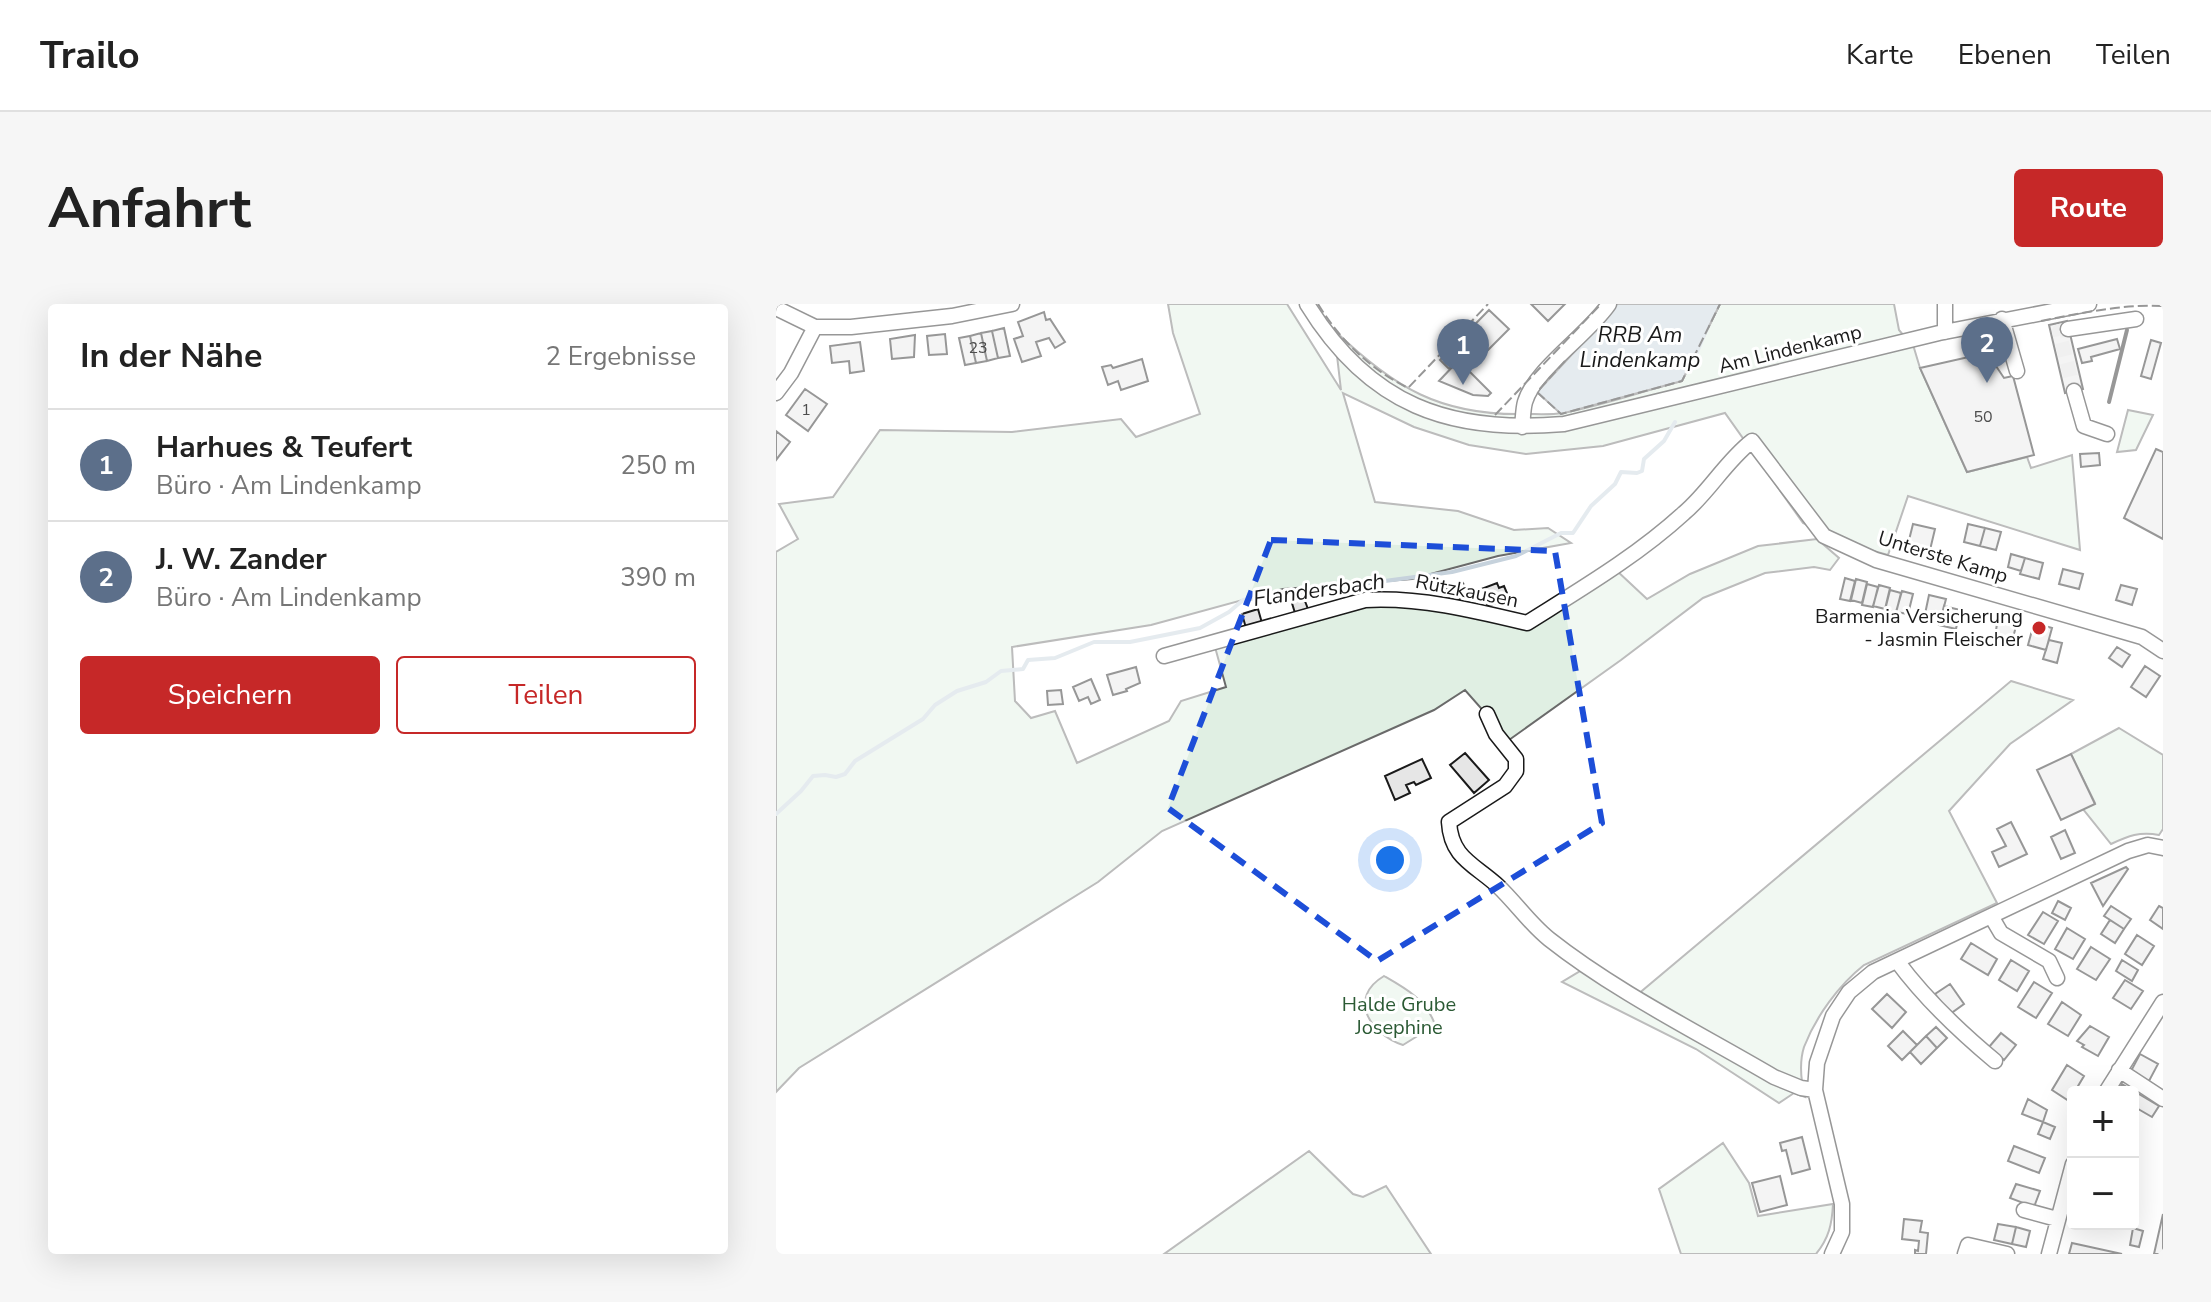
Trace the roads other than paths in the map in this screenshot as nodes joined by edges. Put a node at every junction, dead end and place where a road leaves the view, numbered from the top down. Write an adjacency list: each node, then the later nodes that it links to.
1 (1012, 304): 9 (street)
2 (1307, 304): 15 (street, Am Lindenkamp)
3 (1609, 304): 15 (street)
4 (1945, 304): 11 (street)
5 (2089, 304): 7 (street, Am Lindenkamp)
6 (776, 308): 9 (street)
7 (2010, 313): 11 (street, Am Lindenkamp); 12 (street)
8 (2136, 319): 10 (street)
9 (815, 327): 14 (street)
10 (2068, 329)
11 (1945, 332): 15 (street, Am Lindenkamp)
12 (2017, 371)
13 (2074, 391): 16 (street)
14 (776, 393)
15 (1522, 427)
16 (2107, 434)
17 (1752, 441): 18 (street, Unterste Kamp); 19 (street, Rützkausen)
18 (2163, 651)
19 (1164, 656)
20 (1487, 714): 29 (street)
21 (2163, 848): 22 (street)
22 (1991, 916): 23 (street); 24 (street)
23 (1897, 961): 26 (street); 29 (street)
24 (2057, 978)
25 (2163, 1002): 27 (street)
26 (1995, 1061)
27 (2119, 1070): 28 (street); 30 (street)
28 (2110, 1086)
29 (1815, 1090): 35 (street)
30 (2163, 1099)
31 (2067, 1185): 34 (street)
32 (2024, 1210): 34 (street)
33 (2036, 1223): 34 (street)
34 (2056, 1223): 38 (street)
35 (1832, 1254)
36 (1965, 1254): 37 (street)
37 (2007, 1254)
38 (2049, 1254)

